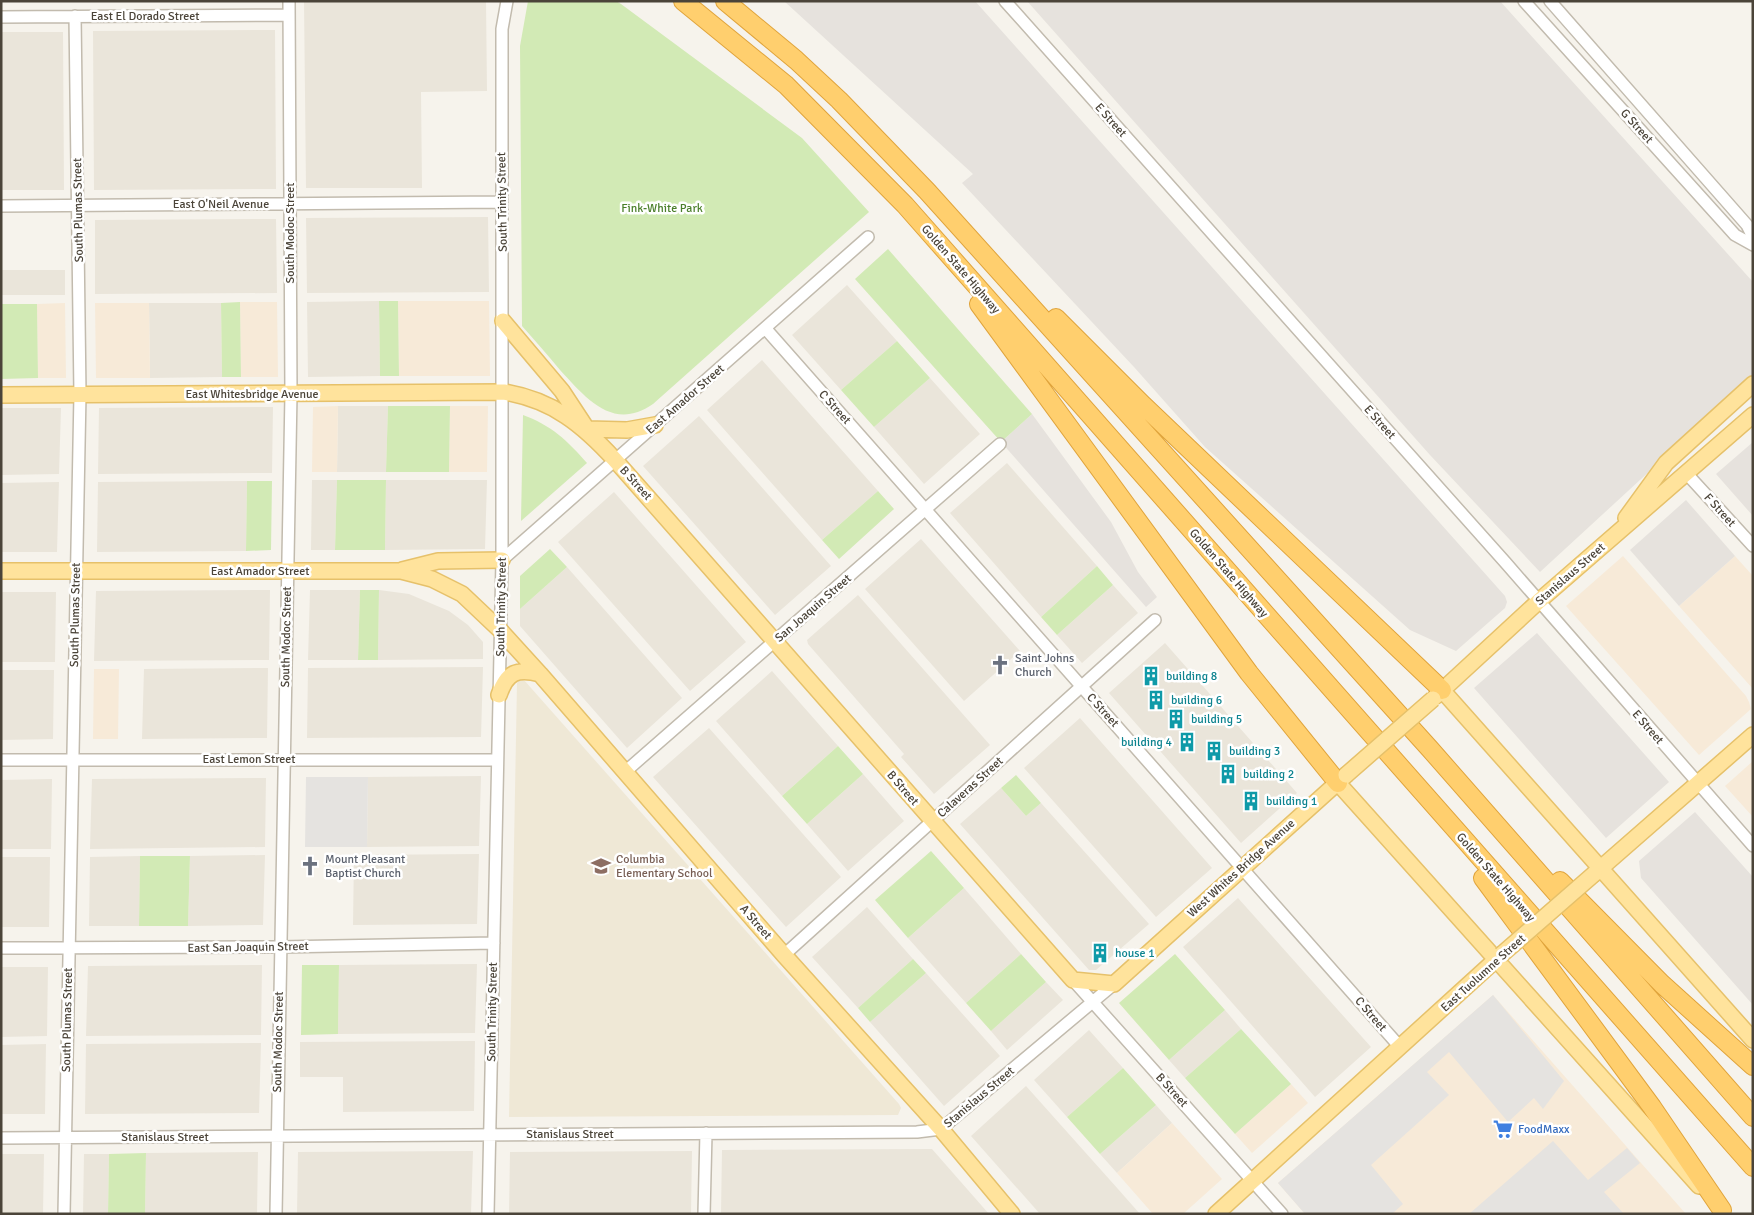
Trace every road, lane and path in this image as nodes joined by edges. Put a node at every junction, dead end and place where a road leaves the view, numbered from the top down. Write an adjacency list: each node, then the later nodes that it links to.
1 (289, 1): 8 (street, South Modoc Street)
2 (507, 1): 12 (street, South Trinity Street)
3 (682, 1): 15 (highway, Golden State Highway)
4 (725, 1): 11 (highway, Golden State Highway)
5 (1005, 1): 41 (street, E Street)
6 (1524, 1): 19 (street, G Street)
7 (1550, 1): 18 (street, G Street)
8 (289, 15): 9 (street, East El Dorado Street); 13 (street, South Modoc Street)
9 (75, 16): 10 (street, East El Dorado Street); 14 (street, South Plumas Street)
10 (1, 17)
11 (927, 192): 48 (highway); 51 (highway, Golden State Highway)
12 (502, 202): 13 (street, East O'Neil Avenue); 20 (street, South Trinity Street)
13 (290, 204): 14 (street, East O'Neil Avenue); 25 (street, South Modoc Street)
14 (78, 205): 16 (street, East O'Neil Avenue); 24 (street, South Plumas Street)
15 (905, 205): 57 (highway); 58 (highway, Golden State Highway)
16 (1, 206)
17 (868, 237): 21 (street, East Amador Street)
18 (1753, 237)
19 (1753, 245)
20 (503, 321): 23 (street, South Trinity Street); 29 (main road)
21 (765, 328): 28 (street, East Amador Street); 33 (street, C Street)
22 (1753, 384): 34 (main road)
23 (504, 392): 25 (main road, East Whitesbridge Avenue); 29 (main road, B Street); 36 (street, South Trinity Street)
24 (80, 394): 25 (main road, East Whitesbridge Avenue); 26 (main road, East Whitesbridge Avenue); 39 (street, South Plumas Street)
25 (291, 394): 40 (street, South Modoc Street)
26 (1, 395)
27 (1753, 416): 32 (main road, Stanislaus Street)
28 (655, 425): 29 (main road); 31 (street, East Amador Street)
29 (587, 429): 31 (main road, B Street)
30 (1000, 444): 33 (street, San Joaquin Street)
31 (615, 460): 36 (street, East Amador Street); 44 (main road, B Street)
32 (1687, 474): 34 (main road, Stanislaus Street); 35 (street, F Street)
33 (925, 509): 44 (street, San Joaquin Street); 46 (street, C Street)
34 (1612, 537): 41 (main road, Stanislaus Street)
35 (1753, 546)
36 (502, 560): 38 (main road); 43 (street, South Trinity Street)
37 (1, 571): 39 (main road, East Amador Street)
38 (401, 571): 40 (main road, East Amador Street); 43 (main road, East Amador Street)
39 (76, 572): 40 (main road, East Amador Street); 52 (street, South Plumas Street)
40 (287, 572): 53 (street, South Modoc Street)
41 (1539, 601): 48 (main road, Stanislaus Street); 59 (street, E Street)
42 (1155, 620): 46 (street, Calaveras Street)
43 (500, 630): 45 (main road, A Street); 47 (street, South Trinity Street)
44 (776, 640): 56 (street, San Joaquin Street); 60 (main road, B Street)
45 (540, 674): 47 (main road); 56 (main road, A Street)
46 (1082, 686): 60 (street, Calaveras Street); 62 (street, C Street)
47 (499, 694): 55 (street, South Trinity Street)
48 (1437, 695): 50 (main road, Stanislaus Street, bridge); 63 (main road)
49 (1753, 735): 59 (main road, East Tuolumne Street)
50 (1391, 736): 57 (main road, West Whites Bridge Avenue, bridge)
51 (1430, 749): 75 (highway); 76 (highway, Golden State Highway)
52 (72, 759): 53 (street, East Lemon Street); 54 (street, East Lemon Street); 67 (street, South Plumas Street)
53 (283, 759): 55 (street, East Lemon Street); 65 (street, South Modoc Street)
54 (1, 760)
55 (497, 760): 64 (street, South Trinity Street)
56 (626, 772): 68 (main road, A Street)
57 (1342, 779): 62 (main road, West Whites Bridge Avenue); 69 (main road)
58 (1410, 779): 83 (highway, Golden State Highway); 85 (highway)
59 (1697, 783): 61 (street, E Street); 63 (main road, East Tuolumne Street)
60 (931, 822): 68 (street, Calaveras Street); 70 (main road, B Street)
61 (1753, 846)
62 (1242, 867): 71 (main road, West Whites Bridge Avenue); 74 (street, C Street)
63 (1597, 871): 69 (main road, East Tuolumne Street, bridge); 73 (main road)
64 (494, 942): 65 (street, East San Joaquin Street); 79 (street, South Trinity Street)
65 (280, 947): 67 (street, East San Joaquin Street); 80 (street, South Modoc Street)
66 (1, 948): 67 (street, East San Joaquin Street)
67 (69, 948): 82 (street, South Plumas Street)
68 (784, 955): 77 (main road, A Street)
69 (1498, 958): 74 (main road, East Tuolumne Street); 85 (main road)
70 (1073, 980): 71 (main road); 72 (street, B Street)
71 (1114, 984): 72 (street, West Whites Bridge Avenue)
72 (1092, 1001): 77 (street, Stanislaus Street); 84 (street, B Street)
73 (1753, 1040)
74 (1400, 1047): 84 (main road, East Tuolumne Street)
75 (1753, 1066)
76 (1753, 1117)
77 (941, 1129): 78 (street, Stanislaus Street); 90 (main road, A Street)
78 (706, 1133): 79 (street, Stanislaus Street); 89 (street)
79 (490, 1135): 80 (street, Stanislaus Street); 88 (street, South Trinity Street)
80 (277, 1136): 82 (street, Stanislaus Street); 87 (street, South Modoc Street)
81 (1, 1138): 82 (street, Stanislaus Street)
82 (65, 1138): 86 (street, South Plumas Street)
83 (1753, 1167)
84 (1252, 1180): 91 (main road, East Tuolumne Street); 92 (street, B Street)
85 (1724, 1212)
86 (64, 1214)
87 (276, 1214)
88 (488, 1214)
89 (704, 1214)
90 (1012, 1214)
91 (1216, 1214)
92 (1282, 1214)

